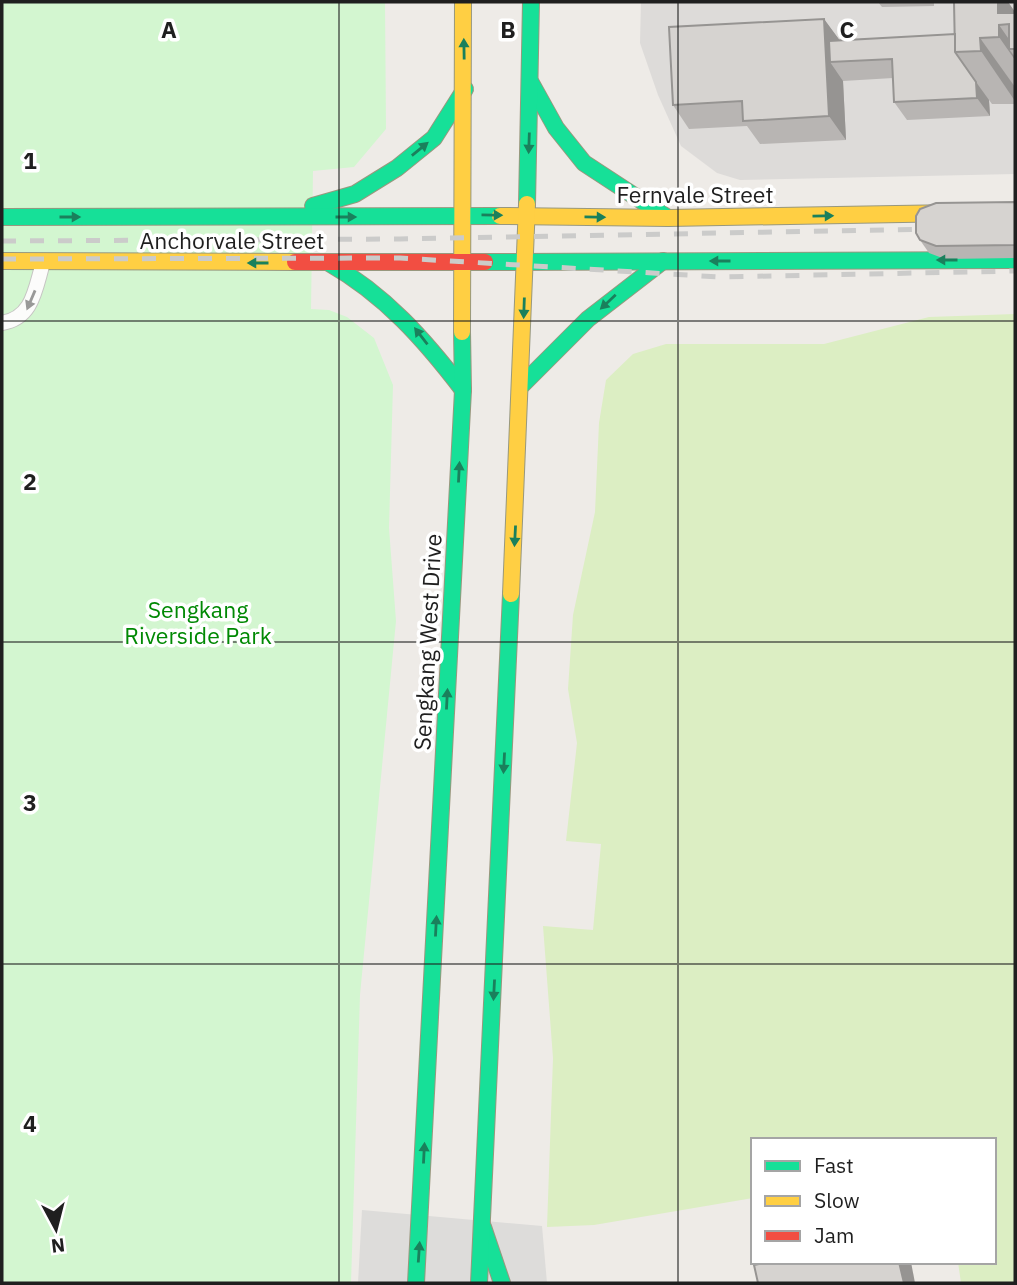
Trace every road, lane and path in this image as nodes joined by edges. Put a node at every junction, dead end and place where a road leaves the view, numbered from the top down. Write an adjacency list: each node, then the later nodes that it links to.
1 (463, 2): 4 (main road, Sengkang West Drive, one-way to 1)
2 (531, 2): 3 (main road)
3 (531, 83): 7 (main road, one-way to 7); 10 (main road)
4 (465, 89): 6 (main road, Sengkang West Drive); 9 (main road, one-way to 4)
5 (1015, 212): 10 (main road, Fernvale Street, one-way to 5)
6 (460, 215): 7 (main road, Fernvale Street, one-way to 7); 11 (main road, Fernvale Street); 17 (main road, Sengkang West Drive)
7 (527, 216): 10 (main road, Fernvale Street, one-way to 10); 15 (main road)
8 (2, 217): 9 (main road, Anchorvale Street, one-way to 9)
9 (271, 218): 11 (main road, Anchorvale Street, one-way to 11)
10 (668, 218)
11 (375, 229): 19 (main road)
12 (1015, 260): 16 (main road, one-way to 16)
13 (2, 261): 14 (main road, Anchorvale Street)
14 (43, 261): 18 (main road, Anchorvale Street, one-way to 14); 20 (lane, one-way to 20)
15 (526, 261): 16 (main road); 17 (main road); 21 (main road, one-way to 21)
16 (663, 261): 21 (main road, one-way to 21)
17 (461, 262): 19 (main road, Anchorvale Street); 22 (main road, Sengkang West Drive)
18 (329, 263): 19 (main road, Anchorvale Street); 22 (main road, one-way to 18)
19 (376, 264)
20 (2, 323)
21 (521, 386): 23 (main road, one-way to 23)
22 (463, 390): 24 (main road, Sengkang West Drive, one-way to 22)
23 (483, 1227): 25 (main road); 26 (main road)
24 (416, 1283)
25 (479, 1283)
26 (502, 1283)

